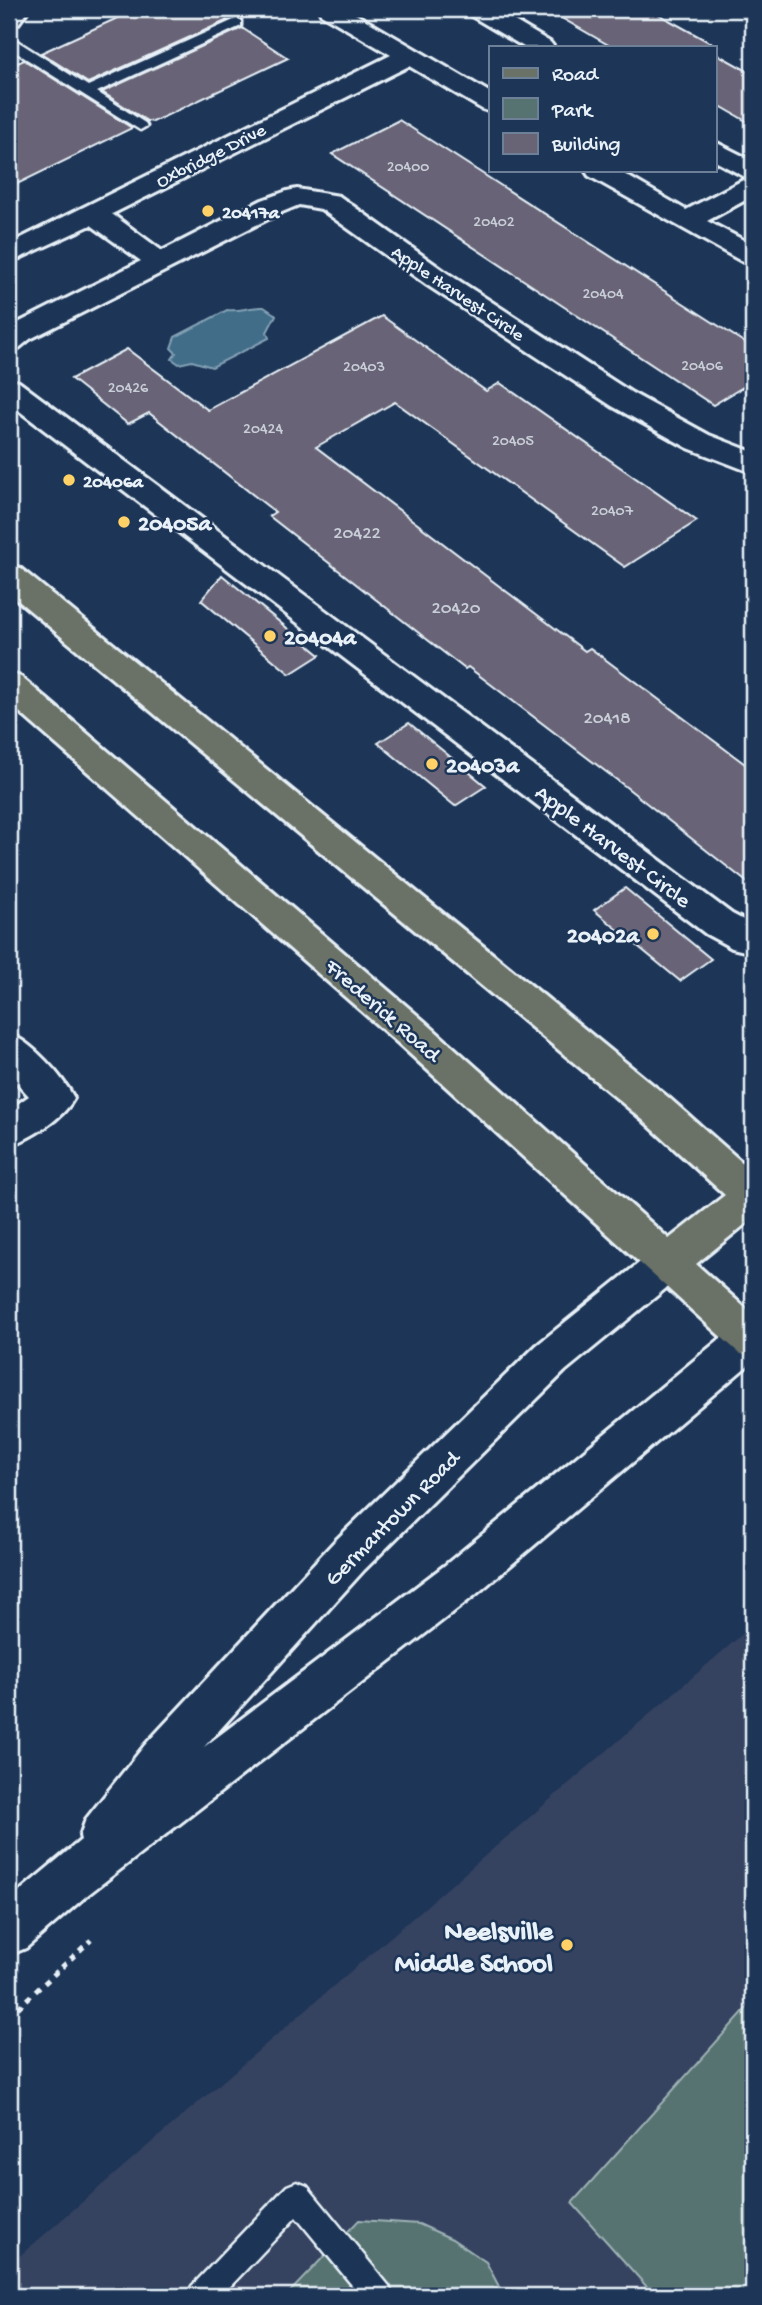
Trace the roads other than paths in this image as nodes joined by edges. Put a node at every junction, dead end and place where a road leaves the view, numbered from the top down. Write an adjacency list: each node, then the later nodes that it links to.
1 (18, 9): 4 (street)
2 (330, 9): 8 (street)
3 (477, 9): 7 (street)
4 (9, 19)
5 (236, 23): 9 (lane)
6 (9, 42): 9 (lane)
7 (539, 46)
8 (411, 55): 10 (street); 16 (street, Oxbridge Drive)
9 (89, 91): 11 (lane)
10 (489, 103)
11 (140, 126)
12 (716, 151): 14 (street)
13 (601, 172): 17 (street)
14 (753, 172)
15 (753, 185): 17 (street)
16 (92, 213): 18 (street, Oxbridge Drive); 20 (street)
17 (685, 221): 19 (street)
18 (9, 255)
19 (753, 256)
20 (160, 262): 21 (street, Apple Harvest Circle); 23 (street, Apple Harvest Circle)
21 (9, 342)
22 (9, 390): 26 (street, Apple Harvest Circle)
23 (753, 463)
24 (9, 576): 29 (main road)
25 (9, 685): 30 (main road, Frederick Road)
26 (753, 939)
27 (9, 1049): 28 (street)
28 (9, 1130)
29 (753, 1196): 30 (main road, Germantown Road)
30 (668, 1263): 31 (main road, Frederick Road); 32 (street, Germantown Road)
31 (752, 1338): 32 (street, Germantown Road)
32 (69, 1879): 33 (street, Germantown Road)
33 (9, 1931)
34 (202, 2296): 35 (lane)
35 (379, 2296)

